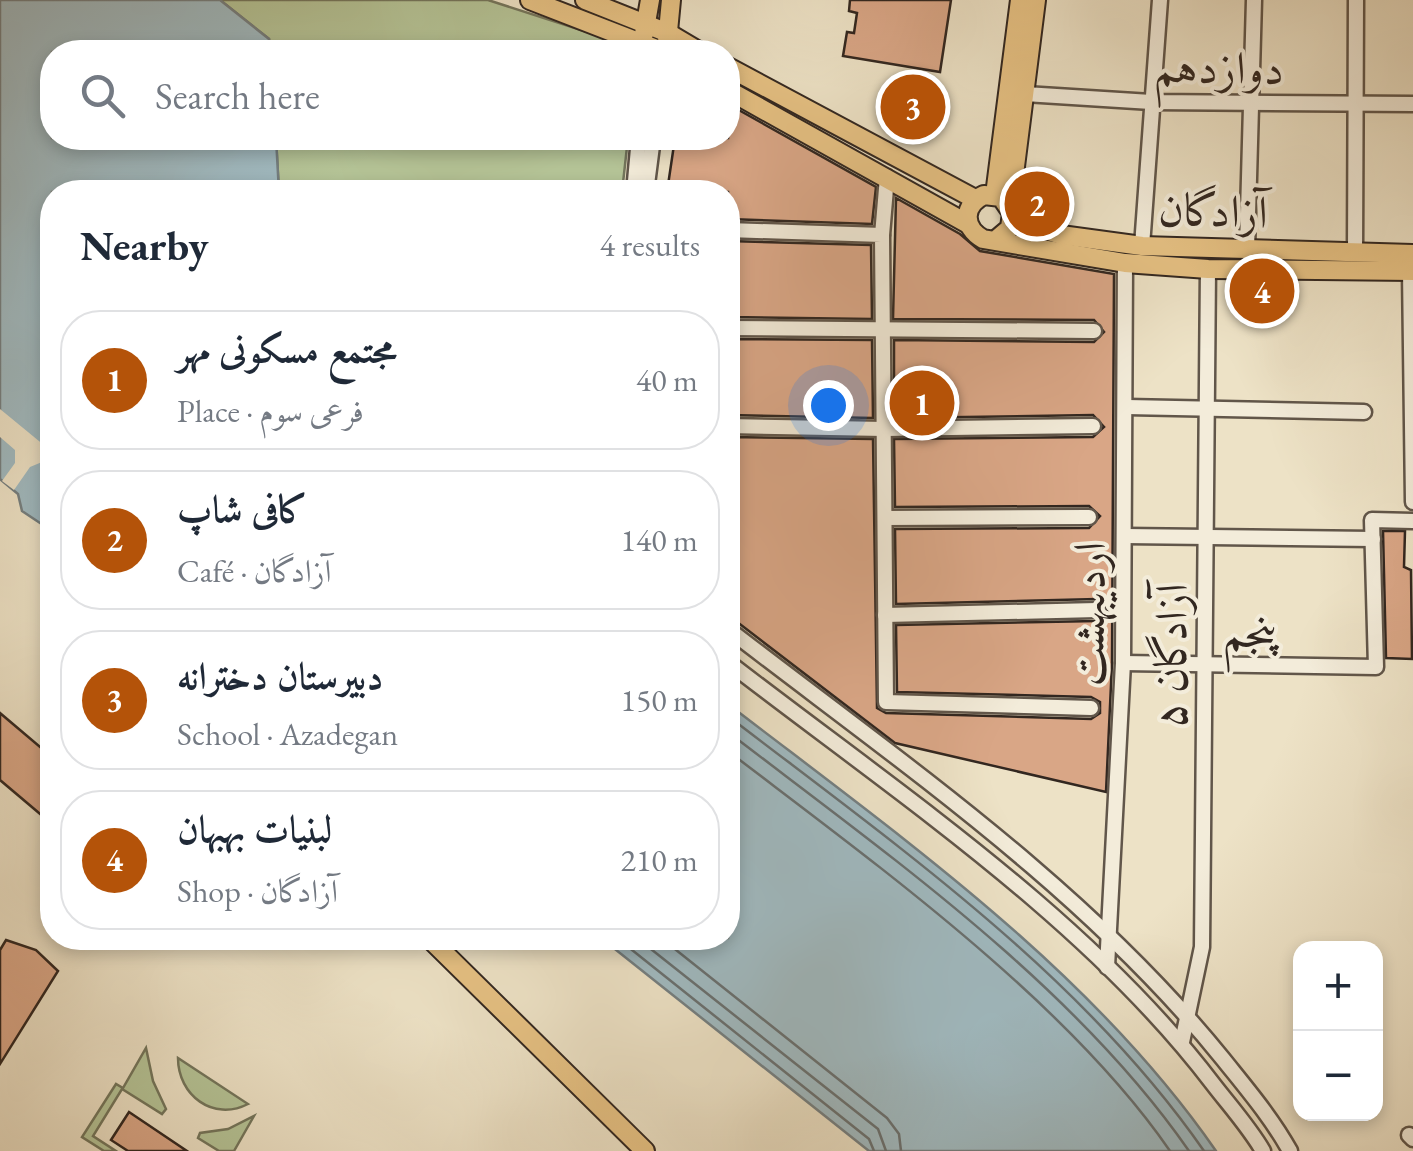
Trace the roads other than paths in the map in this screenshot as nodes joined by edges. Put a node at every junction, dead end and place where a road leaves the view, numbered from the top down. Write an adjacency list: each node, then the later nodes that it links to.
1 (530, 0): 10 (main road)
2 (585, 0): 10 (main road)
3 (650, 0): 10 (main road)
4 (672, 0): 11 (main road)
5 (1020, 0): 25 (main road)
6 (1036, 0): 13 (main road)
7 (1160, 0): 15 (street)
8 (1254, 0): 16 (street)
9 (1356, 0): 17 (street)
10 (644, 40)
11 (667, 40)
12 (740, 73): 24 (main road)
13 (1025, 94): 15 (street, دوازدهم); 25 (main road)
14 (740, 97): 21 (main road, آزادگان)
15 (1151, 102): 16 (street, دوازدهم); 30 (street)
16 (1250, 102): 17 (street, دوازدهم); 31 (street)
17 (1358, 104): 18 (street, دوازدهم); 32 (street)
18 (1413, 104)
19 (638, 150): 22 (street)
20 (652, 150): 23 (street)
21 (887, 177): 26 (main road, آزادگان); 28 (street)
22 (635, 180)
23 (648, 180)
24 (976, 199): 25 (main road); 26 (main road)
25 (1006, 207): 29 (main road); 30 (main road, آزادگان)
26 (968, 224): 29 (main road, آزادگان)
27 (740, 230): 28 (street)
28 (882, 235): 37 (street)
29 (997, 238): 33 (main road, آزادگان)
30 (1142, 246): 31 (main road, آزادگان)
31 (1248, 249): 32 (main road, آزادگان)
32 (1355, 252): 34 (main road, آزادگان)
33 (1126, 262): 35 (main road, آزادگان); 39 (street, اردیبهشت)
34 (1412, 265): 35 (main road, آزادگان); 42 (street)
35 (1208, 269): 40 (street, آزادگان ۵)
36 (740, 328): 37 (street)
37 (884, 331): 38 (street); 45 (street)
38 (1094, 331)
39 (1126, 407): 40 (street); 50 (street, اردیبهشت)
40 (1208, 409): 41 (street); 51 (street, آزادگان ۵)
41 (1364, 412)
42 (1412, 416): 46 (street)
43 (740, 426): 45 (street)
44 (1092, 426): 45 (street)
45 (884, 429): 48 (street)
46 (1413, 502)
47 (1089, 517): 48 (street)
48 (885, 518): 54 (street)
49 (1413, 521): 52 (street)
50 (1125, 536): 51 (street); 56 (street, اردیبهشت)
51 (1207, 537): 52 (street); 57 (street, آزادگان ۵)
52 (1373, 539): 57 (street, پنجم)
53 (1098, 610): 54 (street)
54 (885, 615): 59 (street)
55 (740, 638): 60 (street)
56 (1123, 664): 57 (street, پنجم); 60 (street, اردیبهشت)
57 (1206, 666): 64 (street, آزادگان ۵)
58 (740, 671): 63 (street)
59 (1091, 708)
60 (1108, 936): 63 (street, اردیبهشت); 64 (street)
61 (430, 950): 66 (main road)
62 (441, 950): 67 (main road)
63 (1107, 968): 65 (street)
64 (1188, 1015): 65 (street, آزادگان ۵); 69 (street)
65 (1182, 1042): 68 (street)
66 (630, 1151)
67 (645, 1151)
68 (1263, 1151)
69 (1290, 1151)

